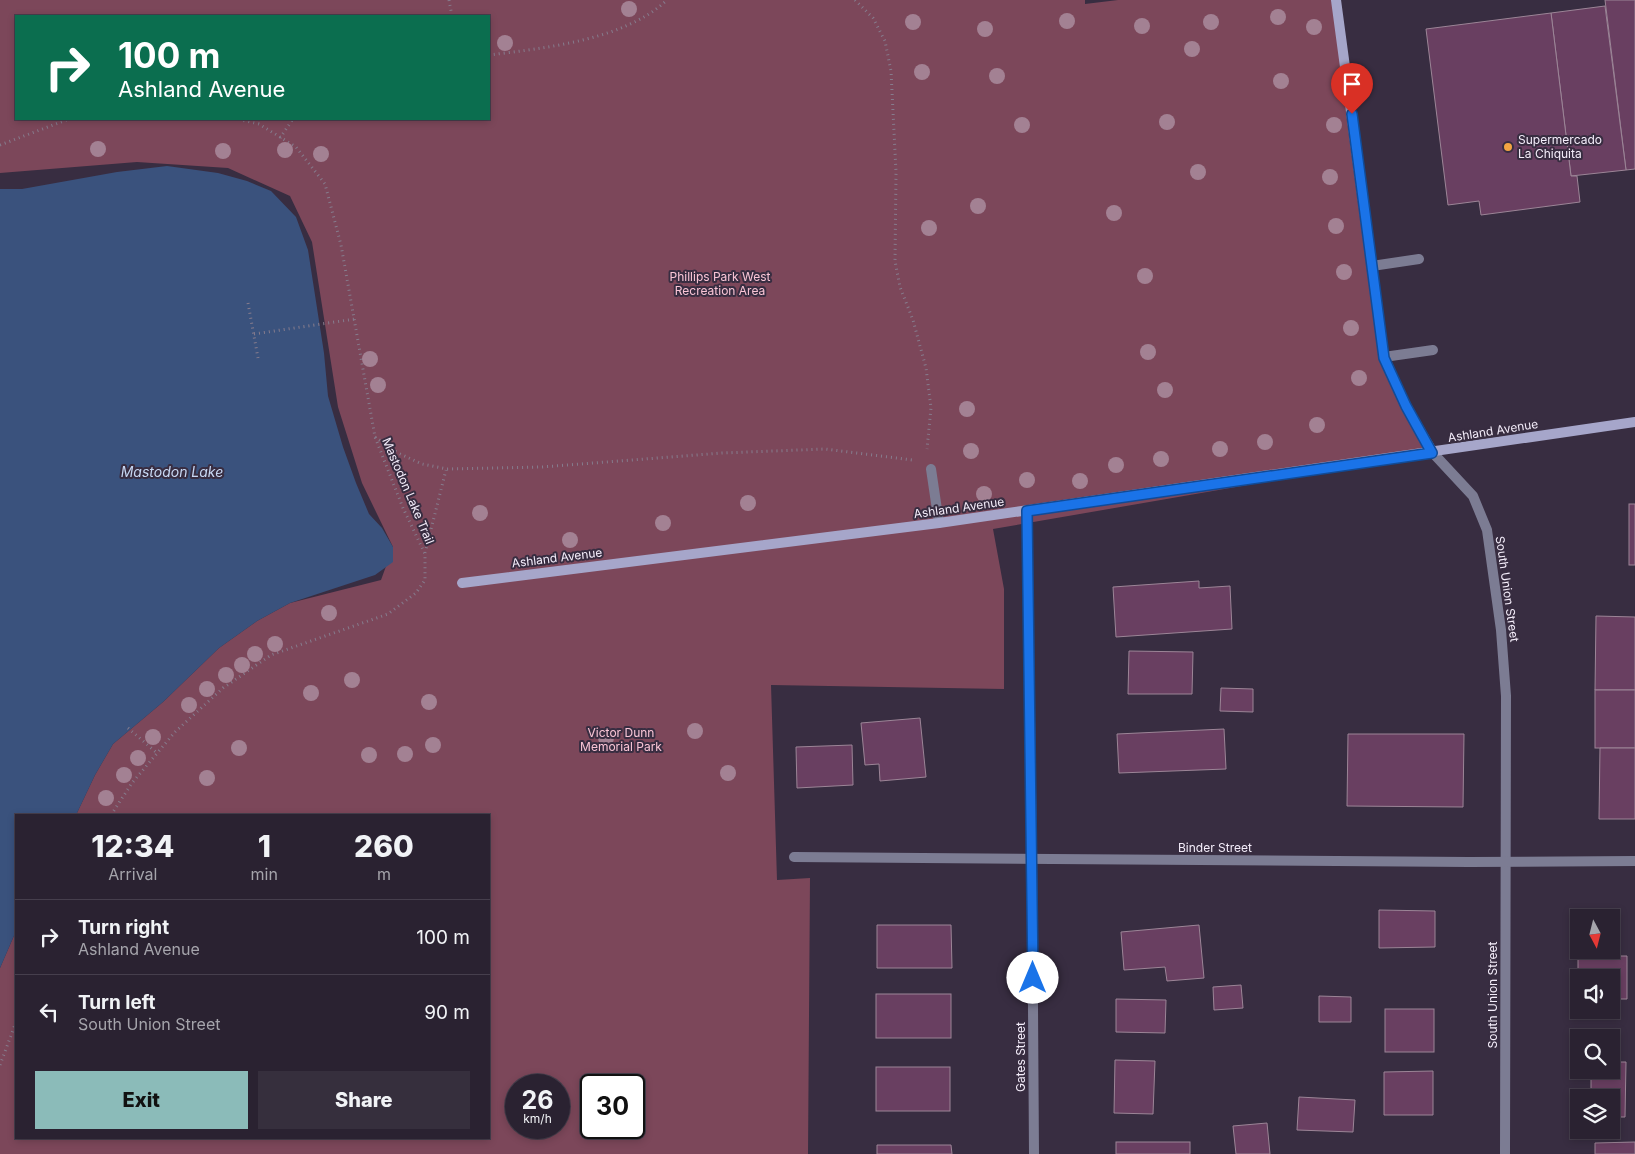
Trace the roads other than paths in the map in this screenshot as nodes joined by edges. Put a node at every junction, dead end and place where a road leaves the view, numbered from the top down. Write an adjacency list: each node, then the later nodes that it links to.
1 (1336, 0): 3 (street, South Union Street)
2 (1419, 259): 3 (street)
3 (1372, 266): 5 (street, South Union Street)
4 (1433, 350): 5 (street)
5 (1384, 358): 7 (street, South Union Street)
6 (1635, 422): 7 (street, Ashland Avenue)
7 (1432, 453): 9 (street, Ashland Avenue); 15 (street, South Union Street)
8 (928, 468): 10 (street)
9 (1027, 511): 10 (street, Ashland Avenue); 13 (street, Gates Street)
10 (939, 523): 11 (street, Ashland Avenue)
11 (462, 583)
12 (794, 858): 13 (street, Binder Street)
13 (1032, 860): 15 (street, Binder Street); 16 (street, Gates Street)
14 (1635, 861): 15 (street, Binder Street)
15 (1505, 862): 17 (street, South Union Street)
16 (1034, 1154)
17 (1505, 1154)

